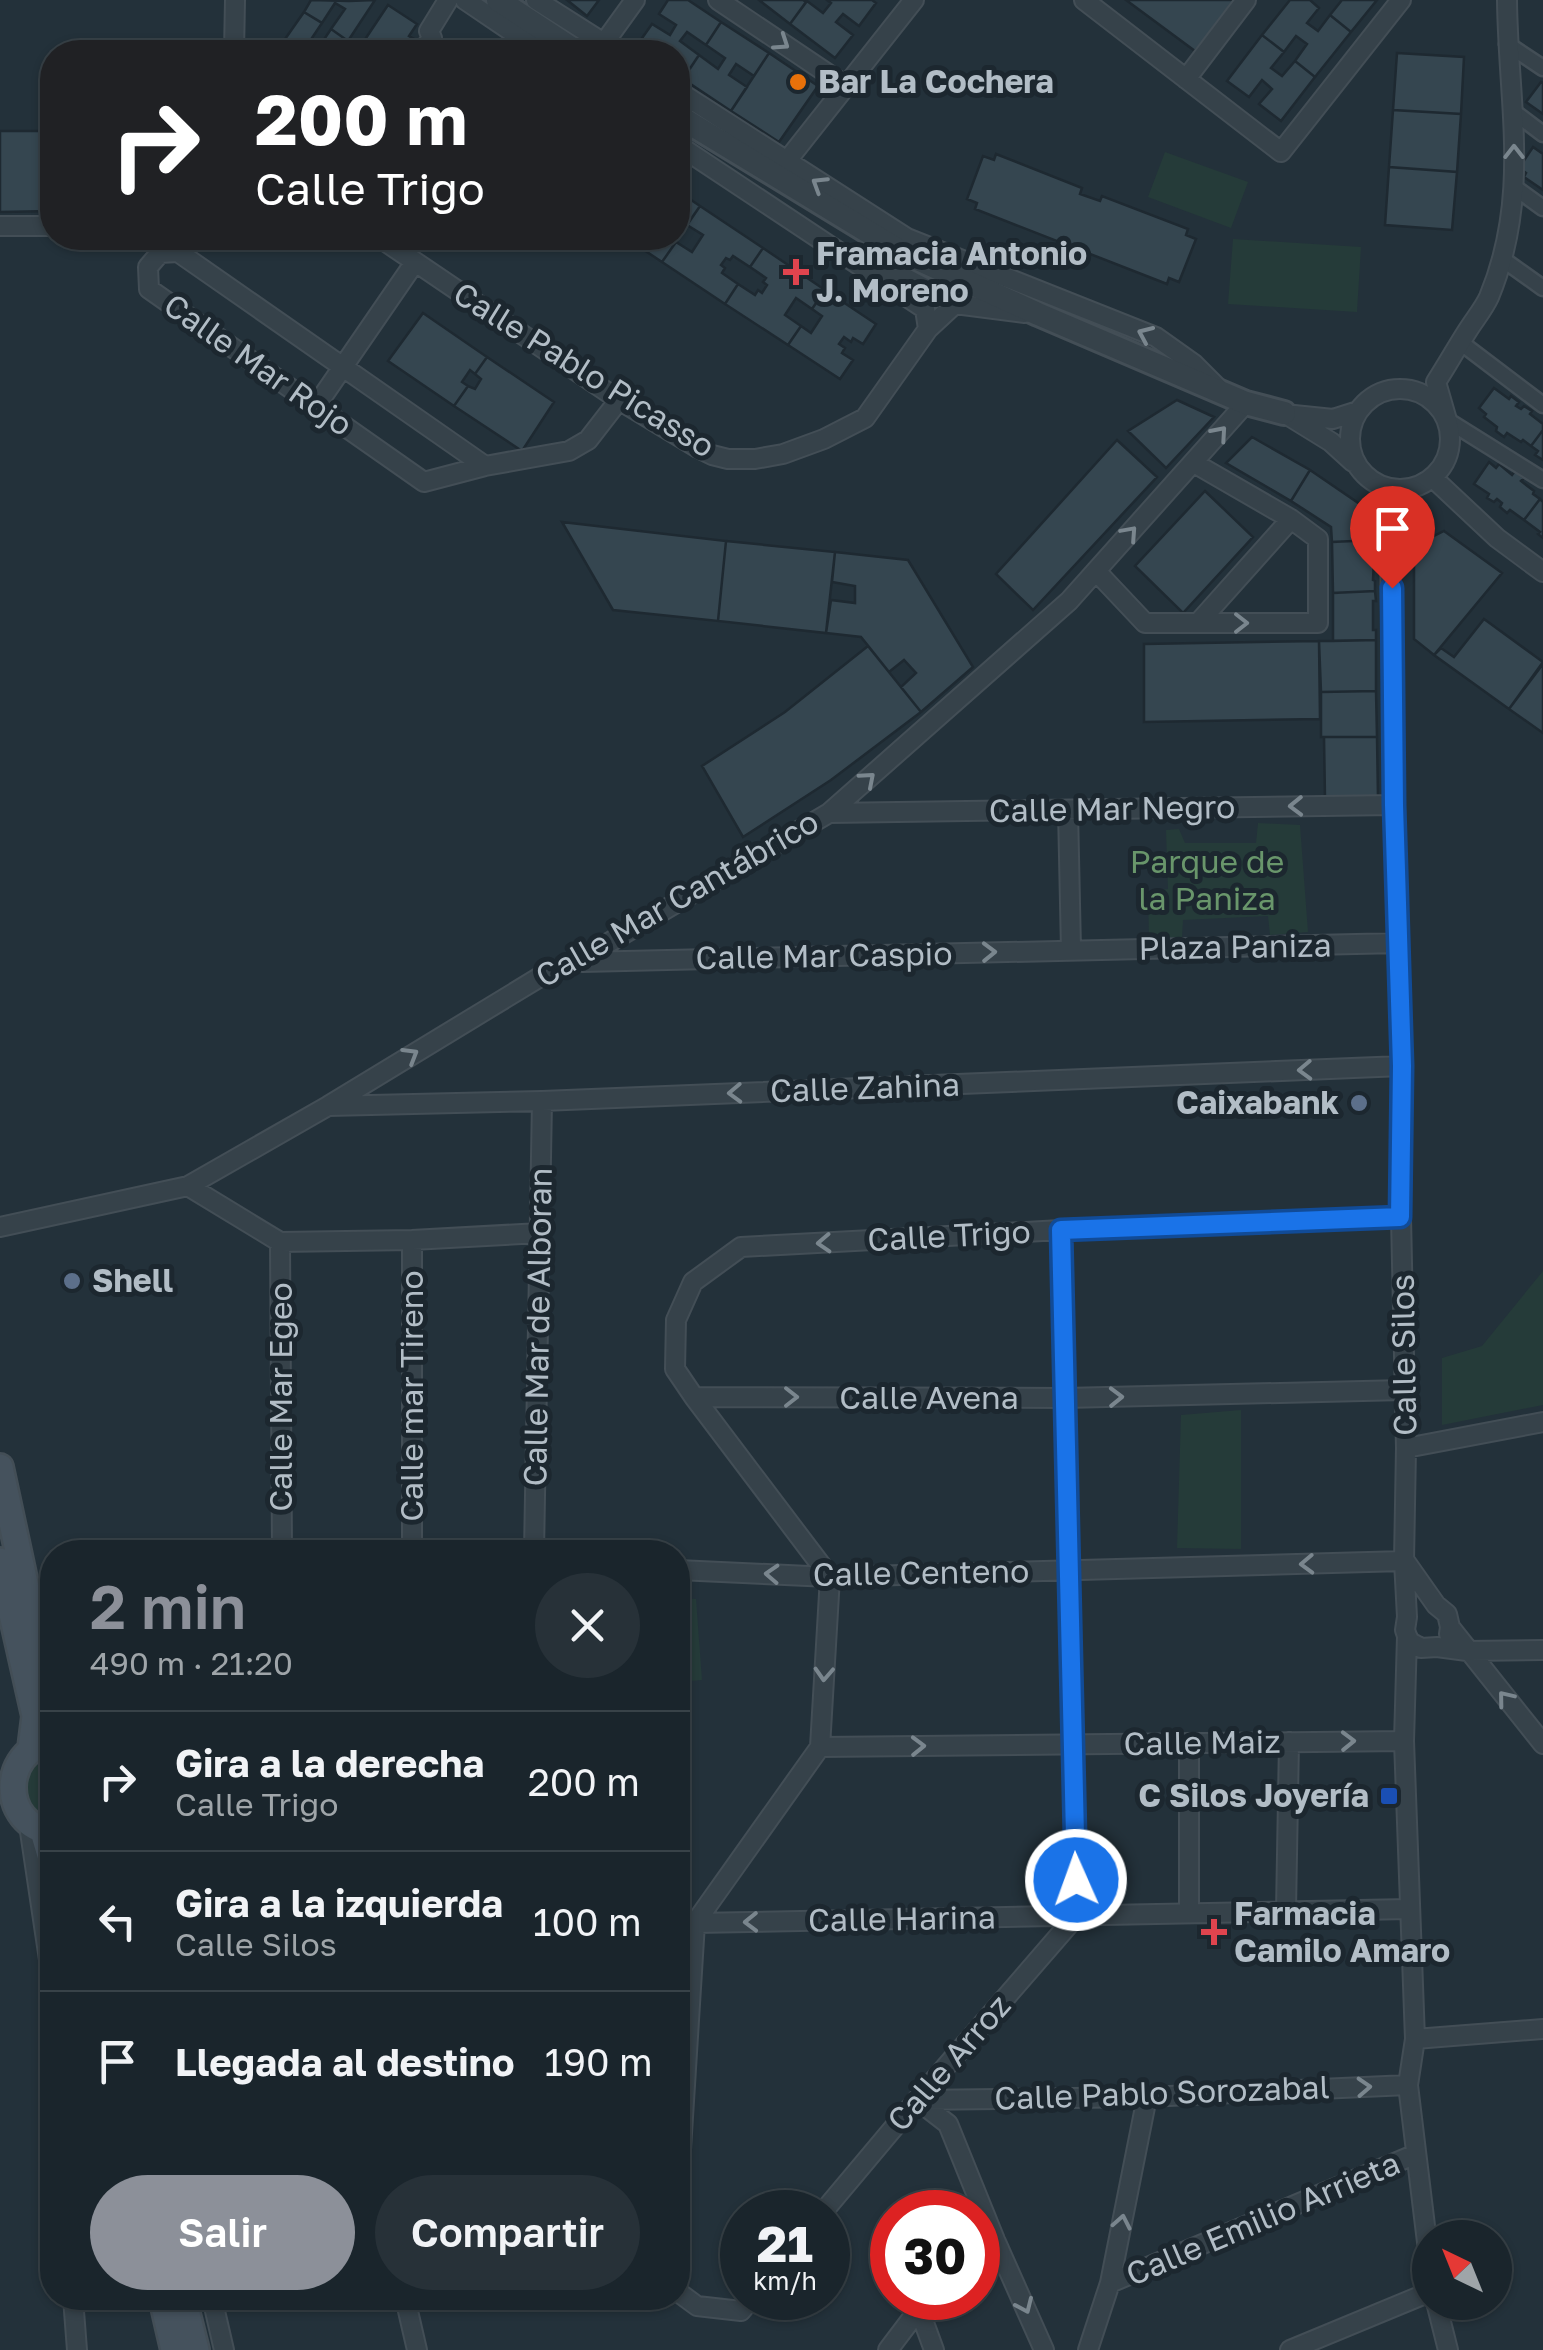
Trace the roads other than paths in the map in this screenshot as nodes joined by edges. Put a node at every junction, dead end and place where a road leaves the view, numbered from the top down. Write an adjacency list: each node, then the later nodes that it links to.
1 (234, 0): 13 (street)
2 (448, 0): 14 (street)
3 (465, 0): 15 (street)
4 (498, 0): 16 (street)
5 (536, 0): 17 (street)
6 (635, 0): 18 (street)
7 (718, 0): 22 (street, one-way to 22)
8 (914, 0): 22 (street)
9 (1084, 0): 21 (street)
10 (1246, 0): 21 (street)
11 (1401, 0): 21 (street)
12 (1507, 0): 19 (street)
13 (234, 40)
14 (431, 40)
15 (524, 40)
16 (558, 40)
17 (598, 40)
18 (615, 40)
19 (1508, 44): 20 (street); 24 (street)
20 (1543, 68)
21 (1186, 79)
22 (846, 86): 28 (street)
23 (690, 99): 28 (street)
24 (1514, 112): 26 (street); 29 (street, one-way to 24)
25 (690, 123): 39 (street)
26 (1543, 134)
27 (690, 153): 30 (street)
28 (786, 162): 43 (street, one-way to 28)
29 (1514, 187): 31 (street); 35 (street)
30 (766, 205): 38 (street); 40 (street)
31 (1543, 208)
32 (0, 226): 33 (street)
33 (40, 226)
34 (398, 250): 36 (street, Calle Pablo Picasso)
35 (1501, 258): 37 (street); 41 (street)
36 (415, 262): 42 (street, Calle Mar Rojo); 44 (street, Calle Pablo Picasso)
37 (1543, 288)
38 (955, 304): 39 (street); 40 (street, Calle Pablo Picasso)
39 (1038, 314): 43 (street)
40 (928, 329): 44 (street, Calle Pablo Picasso)
41 (1460, 342): 46 (street); 50 (street)
42 (342, 364): 47 (street, Calle Mar Rojo); 47 (street, Calle Mar Rojo); 53 (street, Calle Mar Rojo)
43 (1222, 392): 45 (street)
44 (619, 400): 53 (street, Calle Mar Rojo)
45 (1246, 403): 49 (street); 51 (street, Calle Mar Cantábrico, one-way to 45)
46 (1543, 405)
47 (316, 406): 53 (street, Calle Mar Rojo)
48 (1358, 411): 49 (street); 50 (street); 52 (street)
49 (1284, 414): 52 (street)
50 (1447, 420): 54 (street); 55 (street)
51 (1194, 463): 57 (street); 58 (street, Calle Mar Cantábrico, one-way to 51)
52 (1356, 464): 56 (street)
53 (485, 466)
54 (1432, 478): 56 (street); 59 (street)
55 (1543, 480)
56 (1389, 488): 61 (street, Calle Silos)
57 (1291, 519): 60 (street); 60 (street, one-way to 57)
58 (1096, 571): 60 (street); 63 (street, Calle Mar Cantábrico, one-way to 58)
59 (1543, 572)
60 (1198, 623)
61 (1394, 805): 62 (street, Calle Mar Negro, one-way to 62); 64 (street, Calle Silos)
62 (1068, 810): 63 (street, Calle Mar Negro); 65 (street)
63 (829, 812): 66 (street, Calle Mar Cantábrico)
64 (1399, 942): 65 (street, Plaza Paniza); 67 (street, Calle Silos)
65 (1071, 950): 66 (street, Calle Mar Caspio, one-way to 65)
66 (576, 962): 69 (street, Calle Mar Cantábrico, one-way to 66)
67 (1402, 1066): 68 (street, Calle Zahina, one-way to 68); 71 (street, Calle Silos)
68 (542, 1102): 69 (street, Calle Zahina); 74 (street, Calle Mar de Alboran)
69 (328, 1106): 70 (street, Calle Mar Cantábrico)
70 (188, 1186): 72 (street, Calle Mar Cantábrico); 76 (street)
71 (1400, 1217): 73 (street, Calle Trigo); 77 (street, Calle Silos)
72 (0, 1228)
73 (1061, 1230): 78 (street, Calle Trigo, one-way to 78); 79 (street)
74 (540, 1234): 75 (street); 85 (street, Calle Mar de Alboran)
75 (412, 1240): 76 (street); 84 (street, Calle mar Tireno)
76 (280, 1242): 83 (street, Calle Mar Egeo)
77 (1404, 1390): 79 (street, Calle Avena, one-way to 77); 81 (street, Calle Silos)
78 (694, 1397): 79 (street, Calle Avena, one-way to 79); 90 (street, Calle Trigo)
79 (1065, 1398): 88 (street)
80 (1543, 1422): 81 (street)
81 (1406, 1448): 87 (street, Calle Silos)
82 (0, 1468): 96 (main road)
83 (282, 1540)
84 (412, 1540)
85 (534, 1540)
86 (0, 1561): 97 (main road)
87 (1404, 1561): 88 (street, Calle Centeno, one-way to 88); 91 (street); 93 (street, Calle Silos)
88 (1068, 1570): 90 (street, Calle Centeno); 101 (street)
89 (690, 1571): 90 (street, Calle Centeno, one-way to 89)
90 (830, 1577): 104 (street, one-way to 104)
91 (1436, 1605): 92 (street); 93 (street)
92 (1450, 1627): 93 (street); 95 (street)
93 (1418, 1637): 95 (street); 98 (street, Calle Silos)
94 (1543, 1650): 95 (street)
95 (1468, 1651): 102 (street, one-way to 95)
96 (40, 1653)
97 (40, 1736)
98 (1404, 1741): 99 (street, Calle Maiz, one-way to 98); 107 (street, Calle Silos)
99 (1289, 1742): 100 (street, Calle Maiz); 108 (street)
100 (1188, 1743): 101 (street, Calle Maiz); 109 (street)
101 (1072, 1744): 104 (street, Calle Maiz, one-way to 101); 110 (street)
102 (1543, 1744)
103 (40, 1745): 105 (main road)
104 (820, 1747): 111 (street)
105 (5, 1797): 106 (main road)
106 (40, 1828)
107 (1409, 1909): 108 (street, Calle Harina); 114 (street, Calle Silos)
108 (1286, 1911): 109 (street, Calle Harina)
109 (1189, 1913): 110 (street, Calle Harina)
110 (1077, 1914): 111 (street, Calle Harina, one-way to 111); 117 (street, Calle Arroz)
111 (695, 1924): 112 (street)
112 (690, 2005)
113 (1543, 2030): 114 (street)
114 (1415, 2040): 115 (street, Calle Silos)
115 (1408, 2084): 116 (street, Calle Pablo Sorozabal, one-way to 115); 118 (street, Calle Silos)
116 (1147, 2097): 117 (street, Calle Pablo Sorozabal); 123 (street, one-way to 116)
117 (916, 2100): 119 (street, Calle Arroz); 120 (street)
118 (1416, 2154): 121 (street, Calle Silos); 123 (street, Calle Emilio Arrieta)
119 (841, 2190)
120 (975, 2190)
121 (1424, 2220)
122 (1000, 2251): 142 (street, one-way to 142)
123 (1110, 2283): 143 (street)
124 (1412, 2299): 144 (street)
125 (690, 2301): 126 (street)
126 (720, 2305)
127 (74, 2310): 135 (street)
128 (165, 2310): 136 (main road)
129 (186, 2310): 137 (main road)
130 (215, 2310): 138 (street)
131 (407, 2310): 139 (street)
132 (912, 2320): 140 (street)
133 (928, 2320): 141 (street)
134 (1440, 2320): 145 (street)
135 (76, 2350)
136 (174, 2350)
137 (196, 2350)
138 (224, 2350)
139 (416, 2350)
140 (888, 2350)
141 (934, 2350)
142 (1044, 2350)
143 (1088, 2350)
144 (1290, 2350)
145 (1448, 2350)

